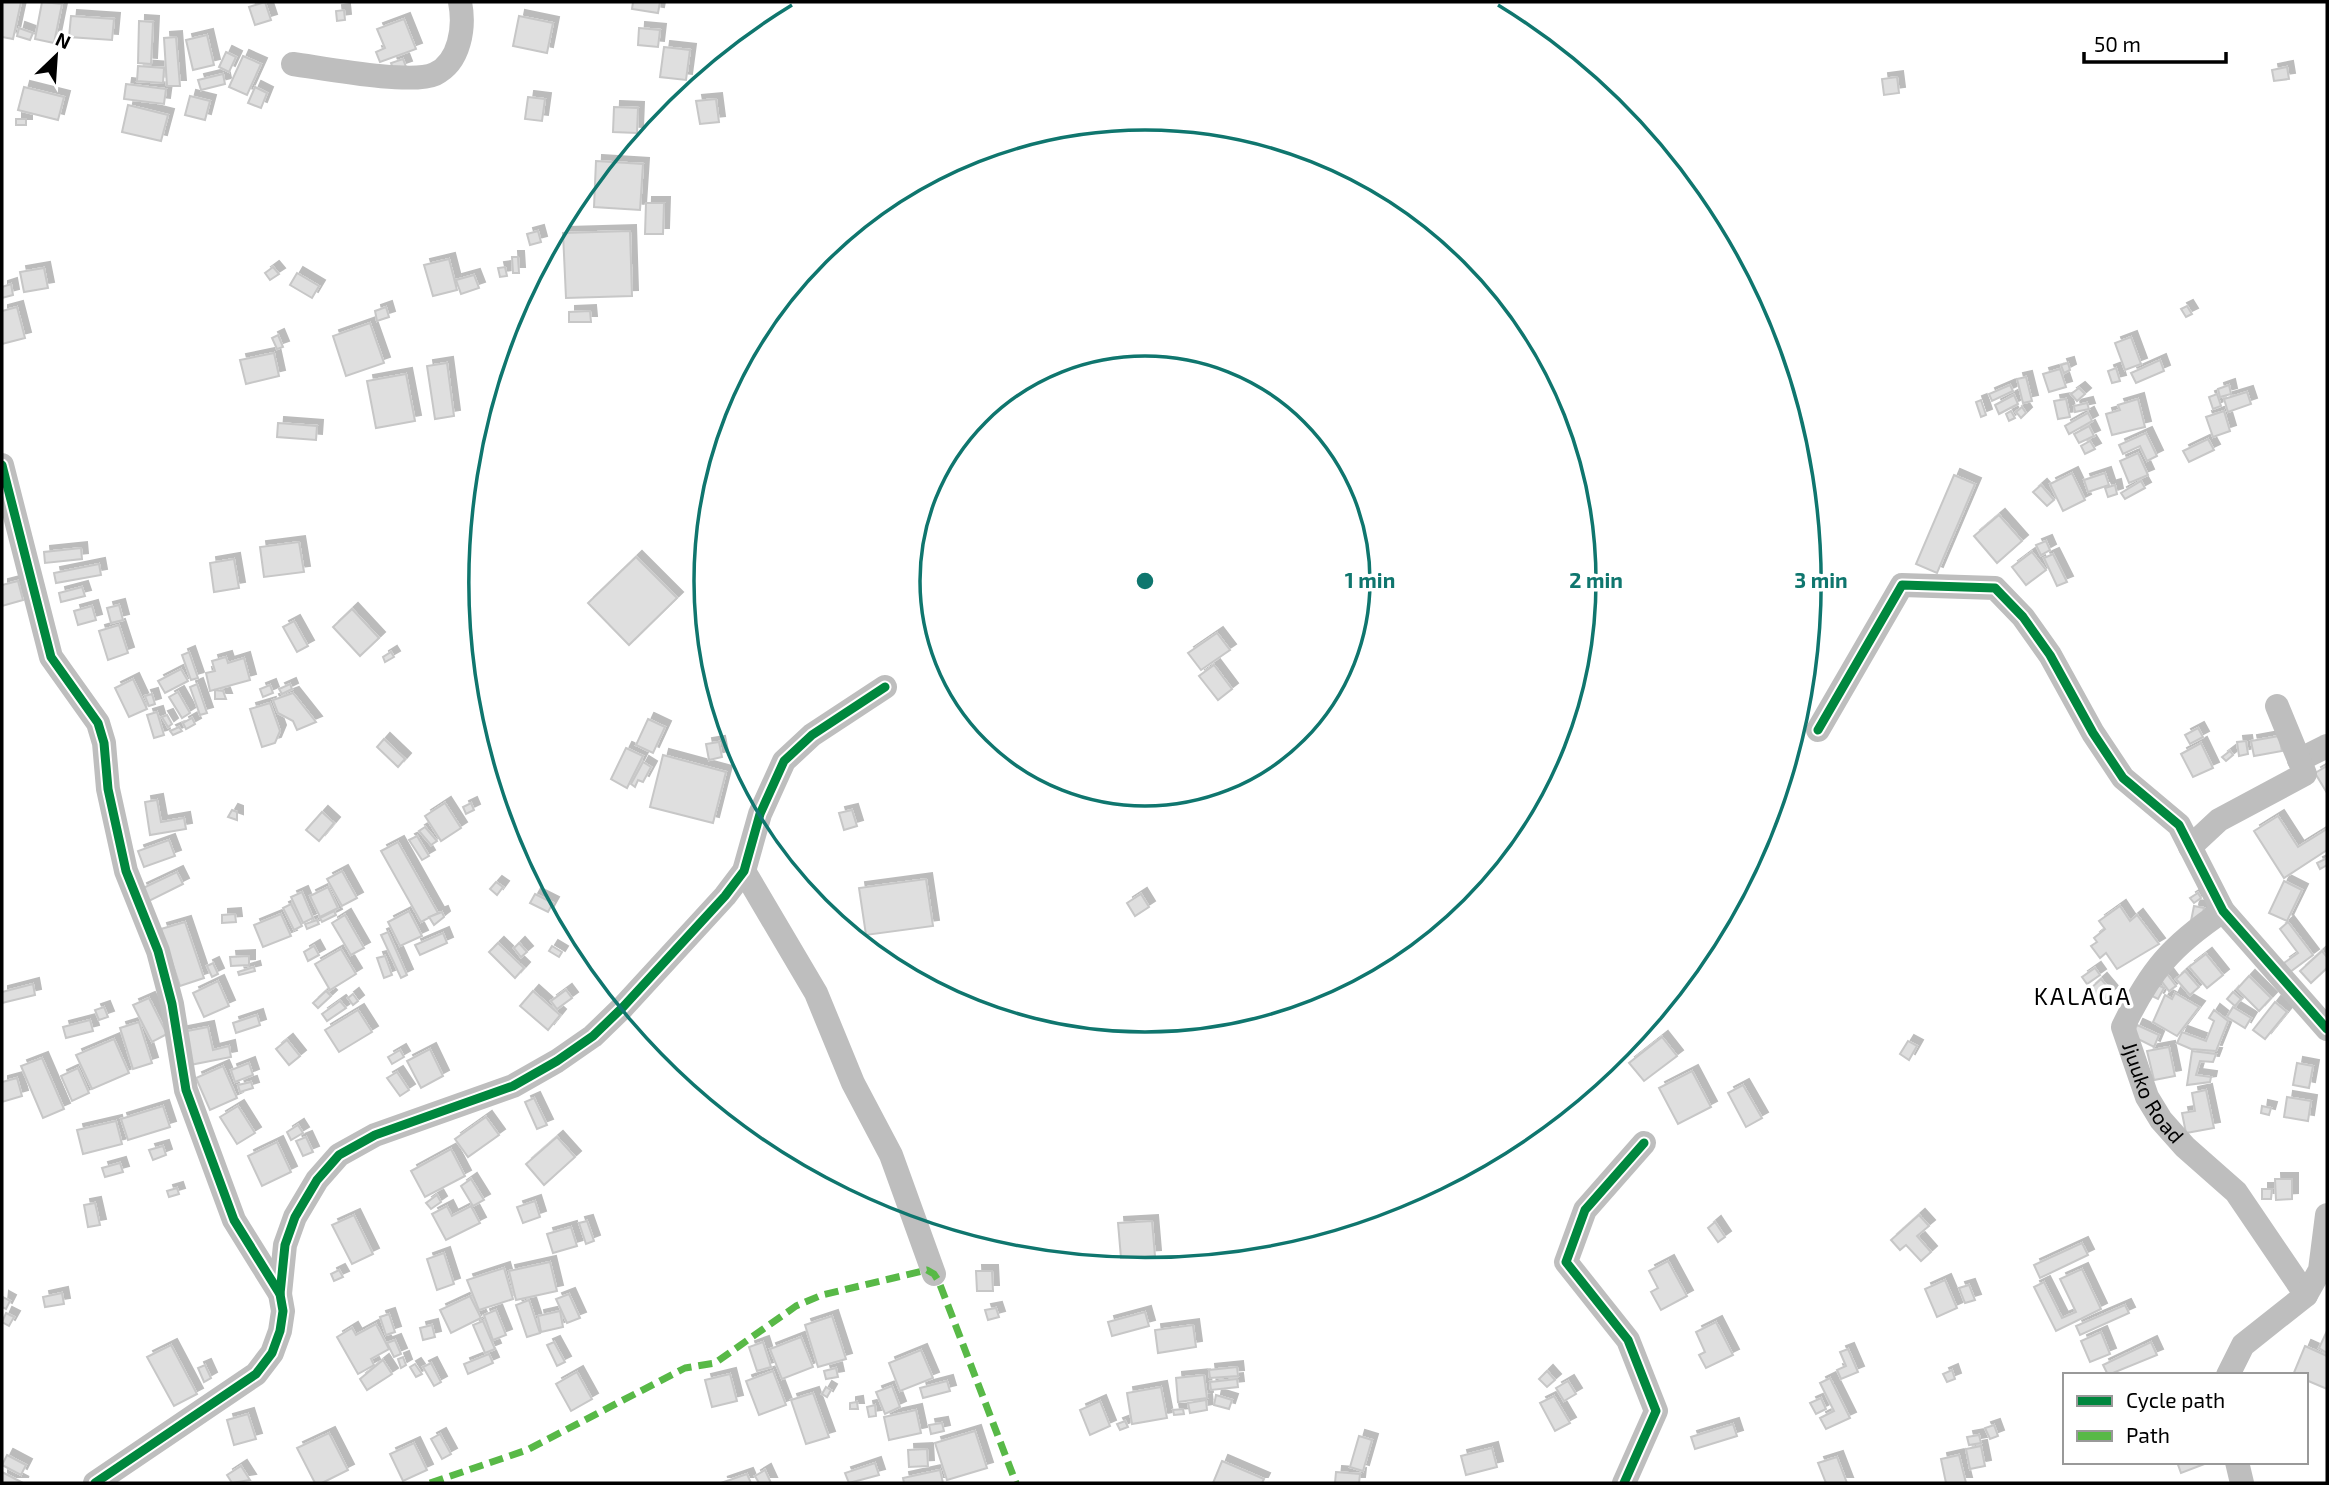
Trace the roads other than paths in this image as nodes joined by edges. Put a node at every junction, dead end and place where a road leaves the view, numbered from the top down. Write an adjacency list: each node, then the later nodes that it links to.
1 (460, 2): 2 (street)
2 (293, 64)
3 (2, 465): 16 (street)
4 (885, 687): 10 (street)
5 (2277, 706): 8 (street)
6 (1818, 730): 9 (street)
7 (2327, 746): 8 (street)
8 (2299, 760): 9 (street)
9 (2190, 847): 11 (street)
10 (744, 871): 15 (street); 16 (street)
11 (2223, 911): 12 (street); 17 (street, Jjuuko Road)
12 (2327, 1029)
13 (1644, 1143): 21 (street)
14 (2327, 1215): 17 (street)
15 (934, 1273)
16 (280, 1294): 20 (street)
17 (2306, 1295): 18 (street)
18 (2229, 1373)
19 (2237, 1464): 22 (street)
20 (95, 1483)
21 (1624, 1483)
22 (2242, 1483)

